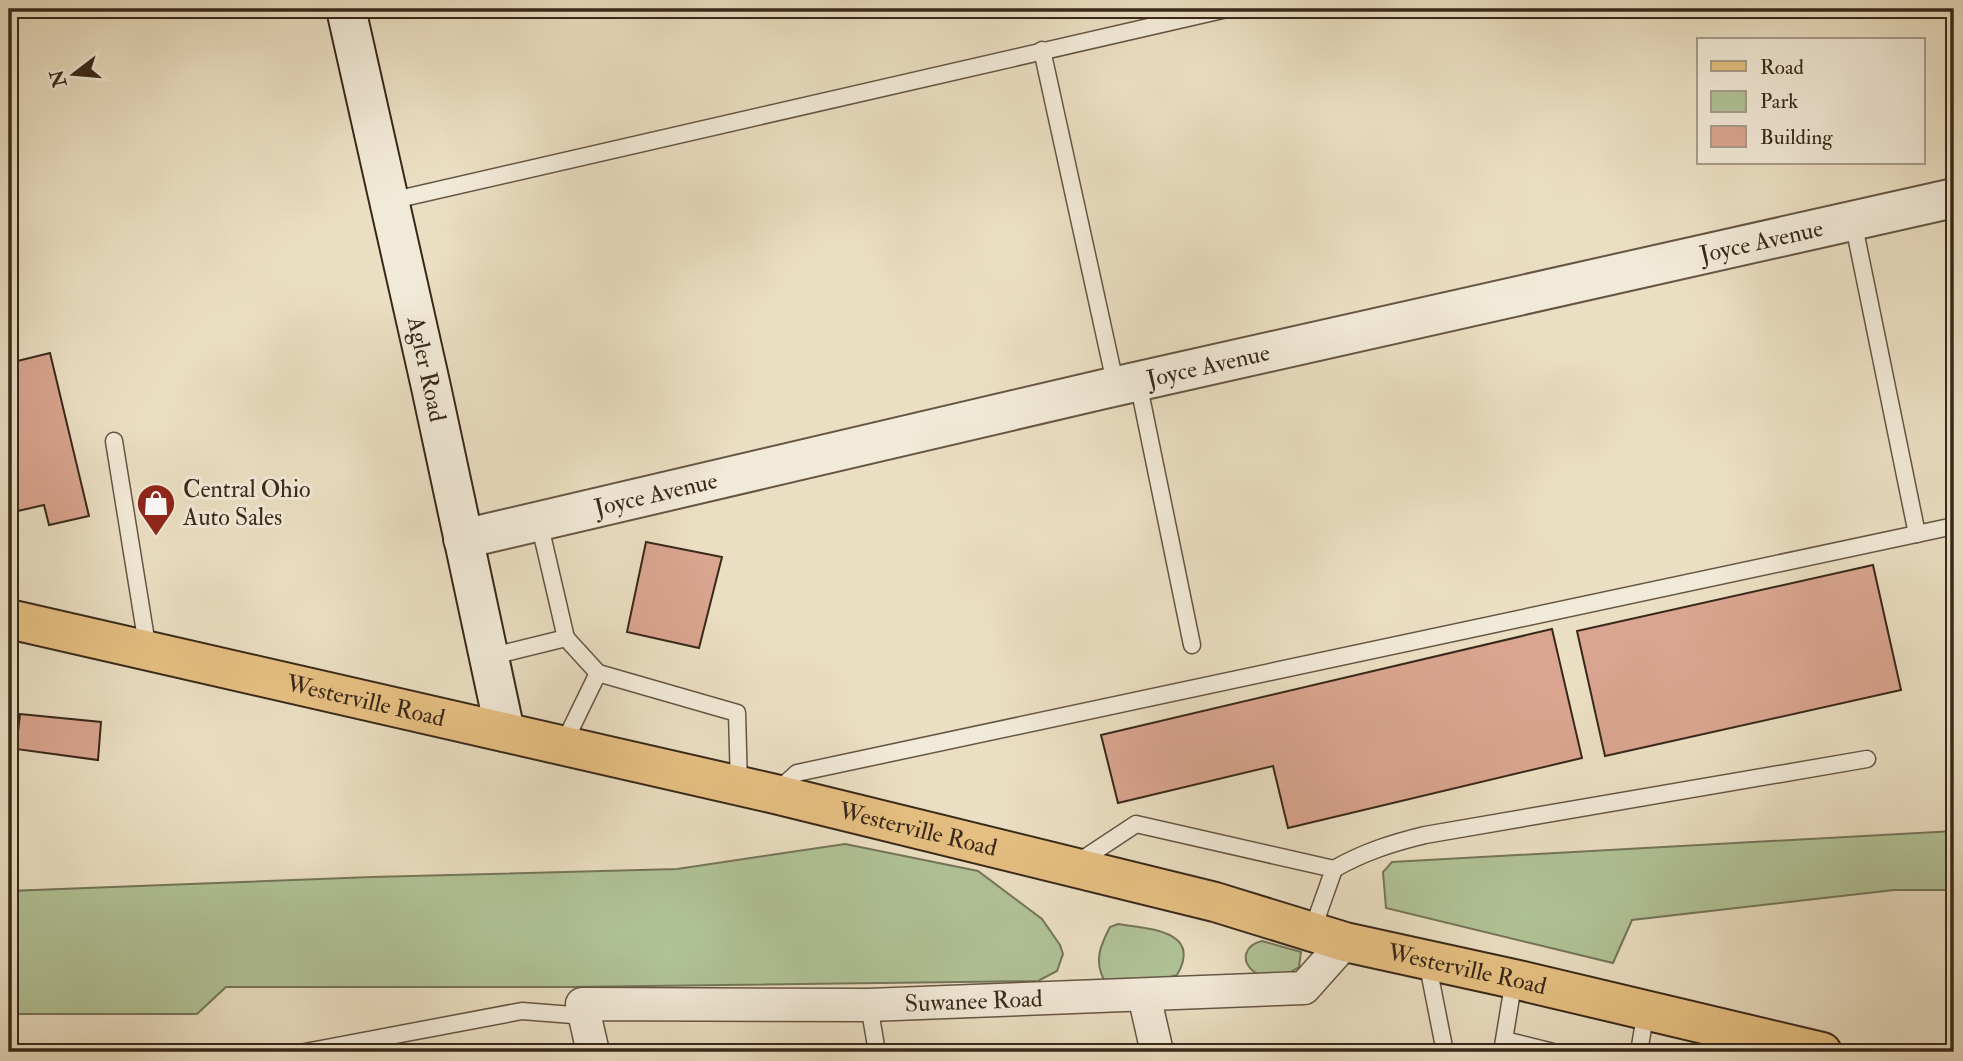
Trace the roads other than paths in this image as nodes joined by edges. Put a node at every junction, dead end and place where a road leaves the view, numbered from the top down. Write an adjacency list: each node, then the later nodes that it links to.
1 (346, 9): 5 (street, Agler Road)
2 (1227, 9): 3 (lane)
3 (1042, 50): 5 (lane); 7 (lane)
4 (1954, 198): 6 (street, Joyce Avenue)
5 (390, 201): 12 (street, Agler Road)
6 (1853, 221): 7 (street, Joyce Avenue); 11 (lane)
7 (1127, 384): 9 (street, Joyce Avenue); 15 (lane)
8 (114, 441): 16 (lane)
9 (539, 522): 12 (street, Joyce Avenue); 14 (lane)
10 (1954, 526): 11 (lane)
11 (1917, 534): 22 (lane)
12 (463, 539): 17 (street, Agler Road)
13 (9, 619): 16 (main road, Westerville Road)
14 (566, 638): 17 (lane); 18 (lane)
15 (1192, 645)
16 (148, 650): 19 (main road, Westerville Road)
17 (489, 656): 19 (street, Agler Road)
18 (598, 673): 20 (lane); 22 (lane)
19 (505, 732): 20 (main road, Westerville Road)
20 (562, 746): 22 (main road, Westerville Road)
21 (1867, 758): 24 (lane)
22 (757, 790): 23 (main road, Westerville Road)
23 (1071, 866): 24 (lane); 25 (main road, Westerville Road)
24 (1334, 869): 25 (lane)
25 (1329, 937): 26 (main road, Westerville Road); 28 (street, Suwanee Road)
26 (1427, 959): 27 (main road, Westerville Road); 38 (lane)
27 (1514, 979): 31 (main road, Westerville Road); 33 (lane)
28 (1144, 995): 29 (street, Suwanee Road); 37 (street)
29 (869, 1005): 30 (street, Suwanee Road); 36 (lane)
30 (584, 1010): 34 (lane); 35 (street)
31 (1646, 1010): 32 (main road, Westerville Road); 40 (lane)
32 (1729, 1040): 41 (main road, Westerville Road)
33 (1503, 1046): 39 (lane)
34 (305, 1052)
35 (593, 1052)
36 (877, 1052)
37 (1157, 1052)
38 (1445, 1052)
39 (1553, 1052)
40 (1639, 1052)
41 (1822, 1052)

